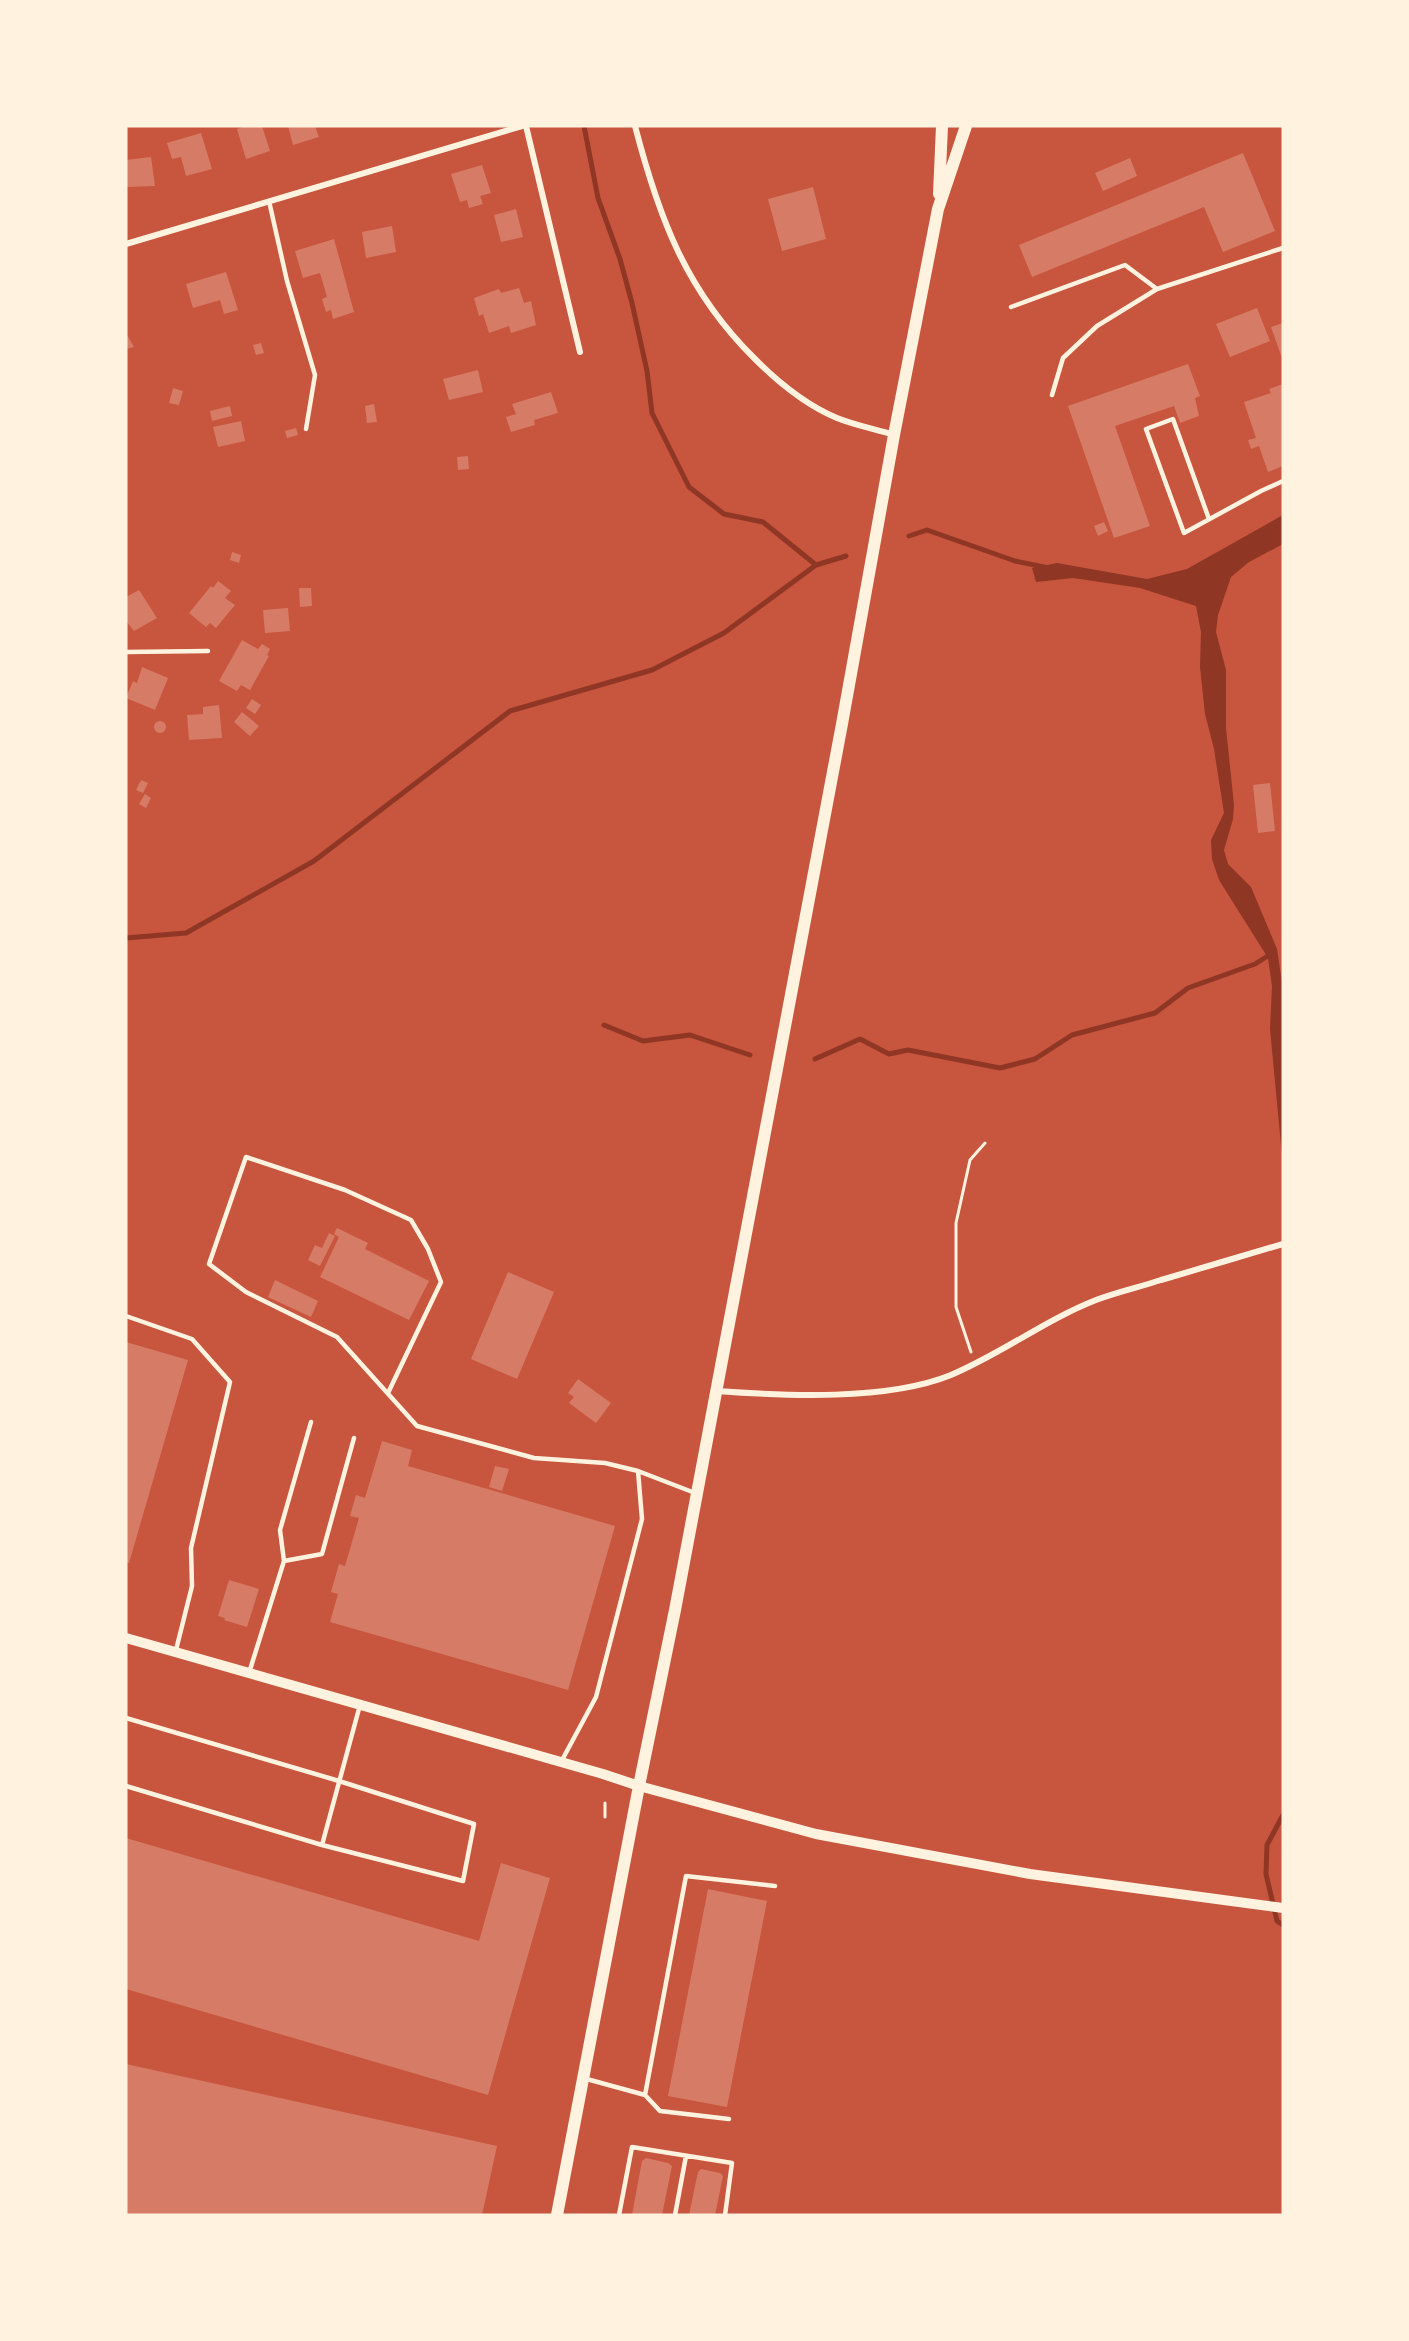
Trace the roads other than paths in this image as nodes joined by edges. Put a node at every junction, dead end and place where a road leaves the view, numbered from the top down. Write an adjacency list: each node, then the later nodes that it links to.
1 (524, 126): 5 (street); 11 (street)
2 (635, 126): 14 (street)
3 (942, 126): 6 (main road)
4 (966, 126): 6 (main road)
5 (269, 201): 7 (street); 13 (lane)
6 (938, 209): 14 (main road)
7 (126, 244)
8 (1283, 248): 9 (lane)
9 (1157, 289): 10 (lane); 12 (lane)
10 (1011, 307)
11 (580, 352)
12 (1052, 395)
13 (306, 429)
14 (894, 435): 21 (main road)
15 (1283, 481): 16 (lane)
16 (1209, 519): 16 (lane)
17 (208, 651): 18 (lane)
18 (126, 652)
19 (1283, 1244): 21 (street)
20 (126, 1316): 29 (lane)
21 (717, 1391): 26 (main road)
22 (388, 1394): 22 (lane); 25 (lane)
23 (311, 1422): 27 (lane)
24 (354, 1438): 27 (lane)
25 (638, 1471): 26 (lane); 33 (lane)
26 (697, 1494): 36 (main road)
27 (284, 1561): 30 (lane)
28 (126, 1638): 29 (street)
29 (175, 1652): 30 (street)
30 (249, 1673): 31 (street)
31 (360, 1705): 33 (street); 34 (lane)
32 (126, 1718): 34 (lane)
33 (561, 1762): 36 (street)
34 (339, 1781): 37 (lane); 37 (lane)
35 (126, 1786): 37 (lane)
36 (639, 1786): 39 (street); 40 (main road)
37 (322, 1845)
38 (775, 1886): 41 (lane)
39 (1283, 1908)
40 (583, 2078): 41 (lane); 44 (main road)
41 (645, 2095): 42 (lane)
42 (729, 2119)
43 (686, 2156): 45 (lane); 46 (lane); 47 (lane)
44 (557, 2215)
45 (619, 2215)
46 (675, 2215)
47 (725, 2215)

